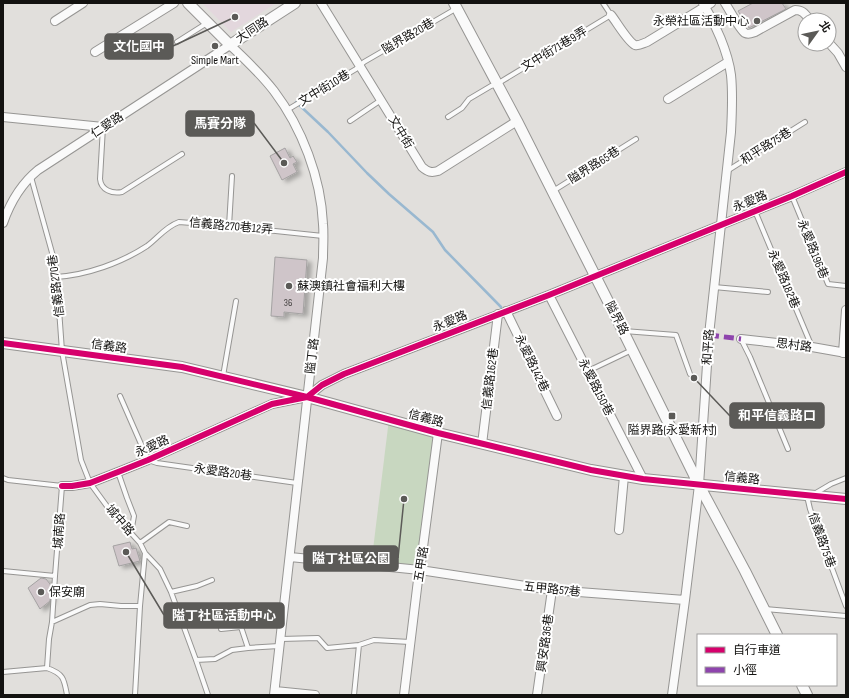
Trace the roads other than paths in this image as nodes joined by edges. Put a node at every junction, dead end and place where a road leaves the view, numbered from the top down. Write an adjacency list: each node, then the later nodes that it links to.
1 (83, 3): 12 (street)
2 (174, 3): 16 (street)
3 (188, 3): 13 (street)
4 (295, 3): 15 (street, 大同路)
5 (321, 3): 19 (street, 文中街)
6 (603, 3): 11 (lane)
7 (725, 3): 10 (street)
8 (457, 4): 19 (lane, 隘界路20巷); 21 (street, 隘界路)
9 (706, 4): 11 (street); 18 (street, 和平路)
10 (803, 12)
11 (611, 15): 21 (lane, 文中街71巷9弄)
12 (55, 21)
13 (207, 22): 14 (lane); 15 (street)
14 (177, 42)
15 (230, 44): 24 (street, 隘丁路); 30 (street, 仁愛路)
16 (95, 52)
17 (837, 52): 20 (street)
18 (728, 62): 22 (street); 33 (street, 和平路)
19 (360, 65): 23 (street, 文中街); 24 (lane, 文中街10巷)
20 (846, 67)
21 (497, 84): 26 (lane, 文中街71巷9弄); 28 (street, 隘界路)
22 (668, 99)
23 (381, 100): 27 (lane); 28 (street, 文中街)
24 (287, 110): 43 (street, 隘丁路)
25 (3, 117): 30 (street)
26 (448, 117)
27 (350, 121)
28 (517, 121): 37 (street, 隘界路)
29 (805, 122): 33 (lane, 和平路75巷)
30 (103, 127): 32 (lane); 35 (street, 仁愛路)
31 (636, 139): 37 (lane, 隘界路65巷)
32 (182, 154)
33 (726, 171): 41 (street, 和平路)
34 (846, 172): 38 (street, 永愛路)
35 (30, 176): 40 (street, 仁愛路); 45 (lane, 信義路270巷)
36 (232, 176): 42 (lane)
37 (552, 191): 44 (street, 隘界路)
38 (792, 196): 39 (street, 永愛路); 46 (lane, 永愛路196巷)
39 (755, 211): 41 (street, 永愛路); 56 (lane, 永愛路182巷)
40 (3, 223)
41 (720, 224): 44 (street, 永愛路); 47 (street, 和平路)
42 (229, 226): 43 (lane, 信義路270巷12弄); 45 (lane, 信義路270巷12弄)
43 (323, 236): 64 (street, 隘丁路)
44 (595, 276): 49 (street, 永愛路); 53 (street, 隘界路)
45 (56, 277): 58 (lane, 信義路270巷)
46 (846, 286)
47 (714, 287): 48 (lane); 77 (street, 和平路)
48 (768, 292)
49 (549, 295): 52 (street, 永愛路); 60 (street, 永愛路150巷)
50 (236, 301): 62 (lane)
51 (846, 310): 59 (street)
52 (502, 312): 64 (street, 永愛路); 65 (street, 永愛路142巷); 67 (street, 信義路162巷)
53 (623, 331): 57 (street, 隘界路); 61 (lane)
54 (741, 339): 56 (street, 思村路); 68 (lane)
55 (3, 343): 58 (street, 信義路)
56 (812, 347): 59 (street, 思村路)
57 (632, 350): 60 (lane); 77 (street, 隘界路)
58 (62, 351): 62 (street, 信義路); 75 (lane, 城中路)
59 (845, 353)
60 (588, 371): 74 (street, 永愛路150巷)
61 (690, 374)
62 (223, 377): 64 (street, 信義路)
63 (120, 396): 69 (lane)
64 (307, 397): 66 (street, 信義路); 69 (street, 永愛路); 76 (street, 隘丁路)
65 (557, 416)
66 (438, 433): 67 (street, 信義路); 88 (street, 五甲路)
67 (482, 444): 71 (street, 信義路)
68 (788, 449)
69 (148, 460): 70 (street, 永愛路); 76 (lane, 永愛路20巷)
70 (118, 472): 75 (street, 永愛路); 83 (lane)
71 (624, 476): 74 (street, 信義路); 82 (street)
72 (3, 478): 78 (lane, 永愛路)
73 (846, 478): 79 (lane)
74 (643, 479): 77 (street, 信義路)
75 (90, 483): 78 (street, 永愛路); 83 (lane, 城中路)
76 (298, 483): 86 (street, 隘丁路)
77 (699, 485): 79 (street, 信義路); 93 (street, 和平路); 96 (street, 隘界路)
78 (62, 486): 89 (lane, 城南路)
79 (809, 496): 80 (street, 信義路); 95 (lane, 信義路75巷)
80 (846, 499)
81 (188, 526): 84 (lane)
82 (619, 530)
83 (131, 533): 84 (lane, 城中路)
84 (140, 543): 85 (lane, 城中路)
85 (145, 553): 92 (lane); 94 (lane)
86 (290, 557): 88 (street, 五甲路57巷); 101 (street, 隘丁路)
87 (3, 570): 89 (lane)
88 (420, 570): 91 (street, 五甲路57巷); 102 (street, 五甲路)
89 (55, 576): 98 (lane, 城南路)
90 (212, 580): 92 (lane)
91 (552, 590): 93 (street, 五甲路57巷); 116 (street, 興安路36巷)
92 (171, 592): 105 (lane)
93 (685, 600): 117 (street, 和平路)
94 (140, 606): 98 (lane); 111 (lane)
95 (846, 606)
96 (764, 609): 97 (lane); 100 (street, 隘界路)
97 (846, 616)
98 (52, 622): 106 (lane)
99 (221, 629): 104 (lane)
100 (776, 634)
101 (280, 642): 103 (lane); 104 (lane); 109 (street, 隘丁路)
102 (410, 642): 103 (lane); 115 (street, 五甲路)
103 (359, 645): 114 (lane)
104 (248, 648): 105 (lane)
105 (196, 660): 112 (lane)
106 (48, 668): 107 (lane); 110 (lane)
107 (3, 672)
108 (802, 686): 118 (street)
109 (275, 693): 113 (street)
110 (67, 695)
111 (135, 695)
112 (208, 695)
113 (315, 695)
114 (354, 695)
115 (404, 695)
116 (538, 695)
117 (672, 695)
118 (807, 695)

